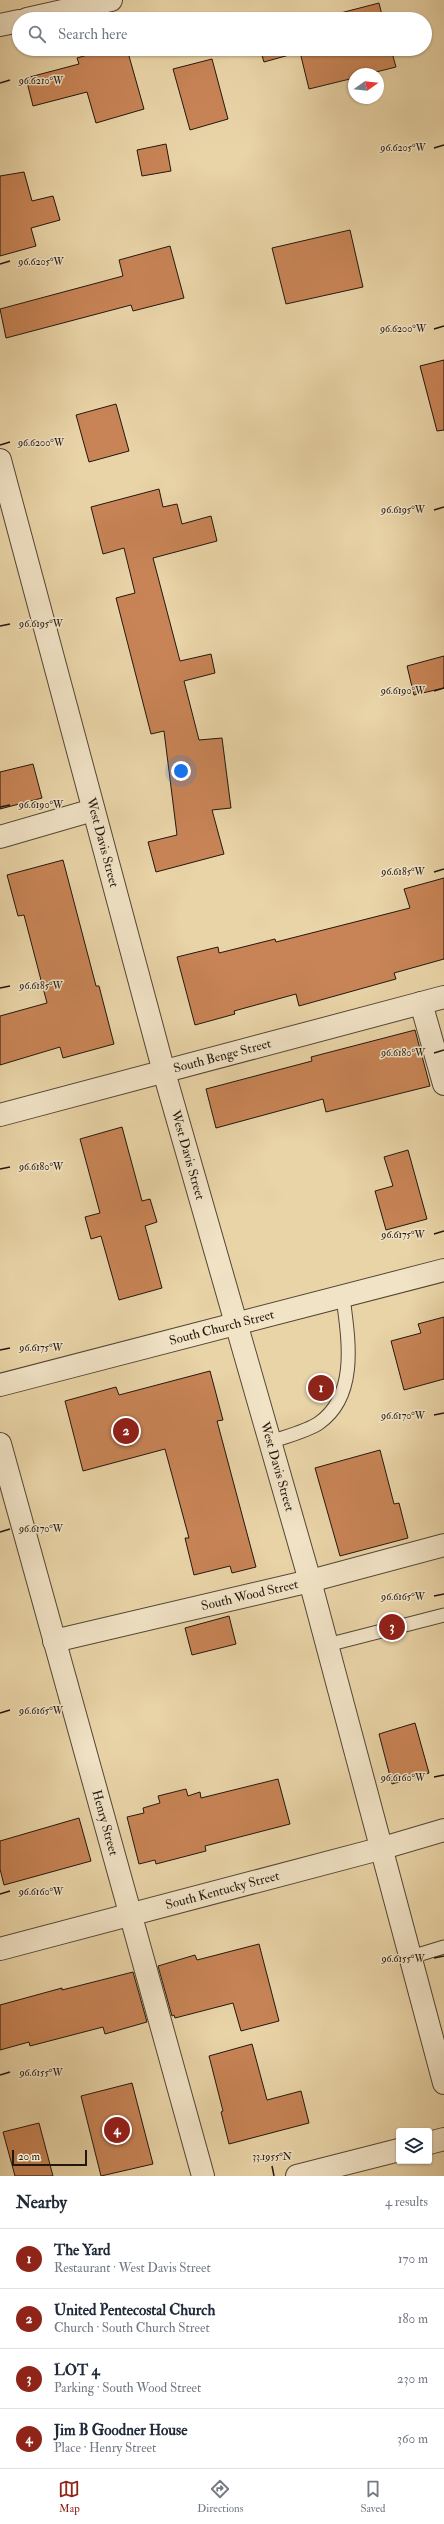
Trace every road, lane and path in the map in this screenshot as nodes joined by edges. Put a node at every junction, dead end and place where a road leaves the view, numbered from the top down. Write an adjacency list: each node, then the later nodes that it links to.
1 (111, 0): 2 (street)
2 (58, 12)
3 (12, 22): 4 (street)
4 (0, 25)
5 (0, 460): 6 (street, West Davis Street)
6 (93, 810): 7 (street); 10 (street, West Davis Street)
7 (0, 838)
8 (444, 997): 9 (street, South Benge Street)
9 (421, 1003): 10 (street, South Benge Street); 11 (street)
10 (164, 1072): 12 (street, South Benge Street); 15 (street, West Davis Street)
11 (444, 1084)
12 (0, 1115)
13 (444, 1270): 14 (street, South Church Street)
14 (343, 1296): 15 (street, South Church Street); 17 (lane)
15 (237, 1324): 16 (street, South Church Street); 17 (street, West Davis Street)
16 (0, 1385)
17 (270, 1442): 20 (street, West Davis Street)
18 (0, 1444): 22 (street, Henry Street)
19 (444, 1545): 20 (street, South Wood Street)
20 (310, 1581): 22 (street, South Wood Street); 23 (street, West Davis Street)
21 (444, 1615): 23 (lane)
22 (54, 1640): 26 (street, Henry Street)
23 (327, 1645): 25 (street, West Davis Street)
24 (444, 1830): 25 (street, South Kentucky Street)
25 (383, 1848): 26 (street, South Kentucky Street); 29 (street, West Davis Street)
26 (131, 1915): 28 (street, South Kentucky Street); 34 (street, Henry Street)
27 (444, 1947): 29 (lane)
28 (0, 1949)
29 (411, 1957): 30 (street, West Davis Street)
30 (444, 2083)
31 (444, 2139): 32 (street)
32 (432, 2142)
33 (396, 2151): 35 (street)
34 (204, 2176)
35 (297, 2176)

